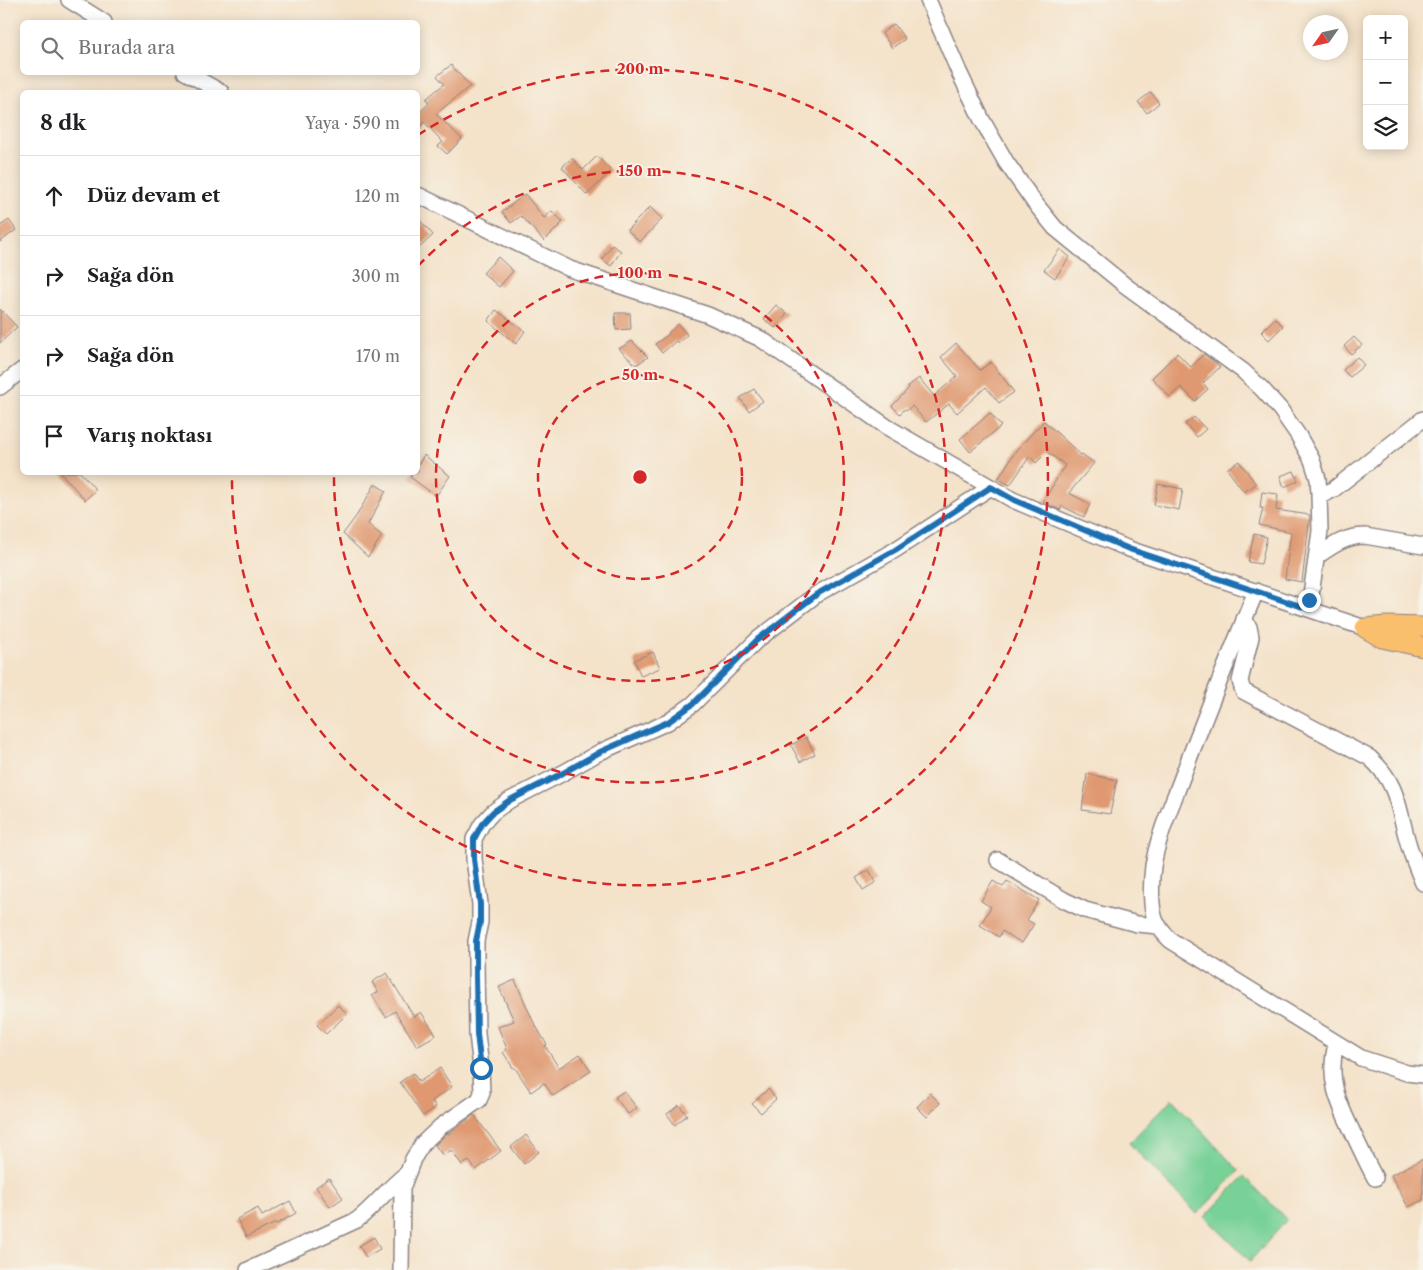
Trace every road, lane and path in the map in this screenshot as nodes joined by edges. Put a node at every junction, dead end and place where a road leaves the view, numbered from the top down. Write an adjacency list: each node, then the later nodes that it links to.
1 (69, 0): 3 (street)
2 (928, 0): 11 (street)
3 (101, 20)
4 (190, 75): 5 (street)
5 (217, 90)
6 (420, 196): 10 (street)
7 (20, 372): 8 (street)
8 (0, 387)
9 (1423, 419): 11 (street)
10 (991, 487): 14 (street); 25 (street)
11 (1320, 498): 13 (street)
12 (1422, 545): 13 (street)
13 (1316, 557): 15 (street)
14 (1256, 591): 15 (street); 16 (street)
15 (1309, 609): 18 (street)
16 (1244, 619): 21 (street); 22 (street)
17 (1423, 627): 18 (main road)
18 (1365, 628): 19 (main road)
19 (1423, 647)
20 (998, 860): 22 (street)
21 (1423, 883)
22 (1159, 926): 23 (street)
23 (1336, 1044): 24 (street); 26 (street)
24 (1423, 1075)
25 (406, 1174): 27 (street); 28 (street)
26 (1375, 1178)
27 (248, 1270)
28 (401, 1270)

